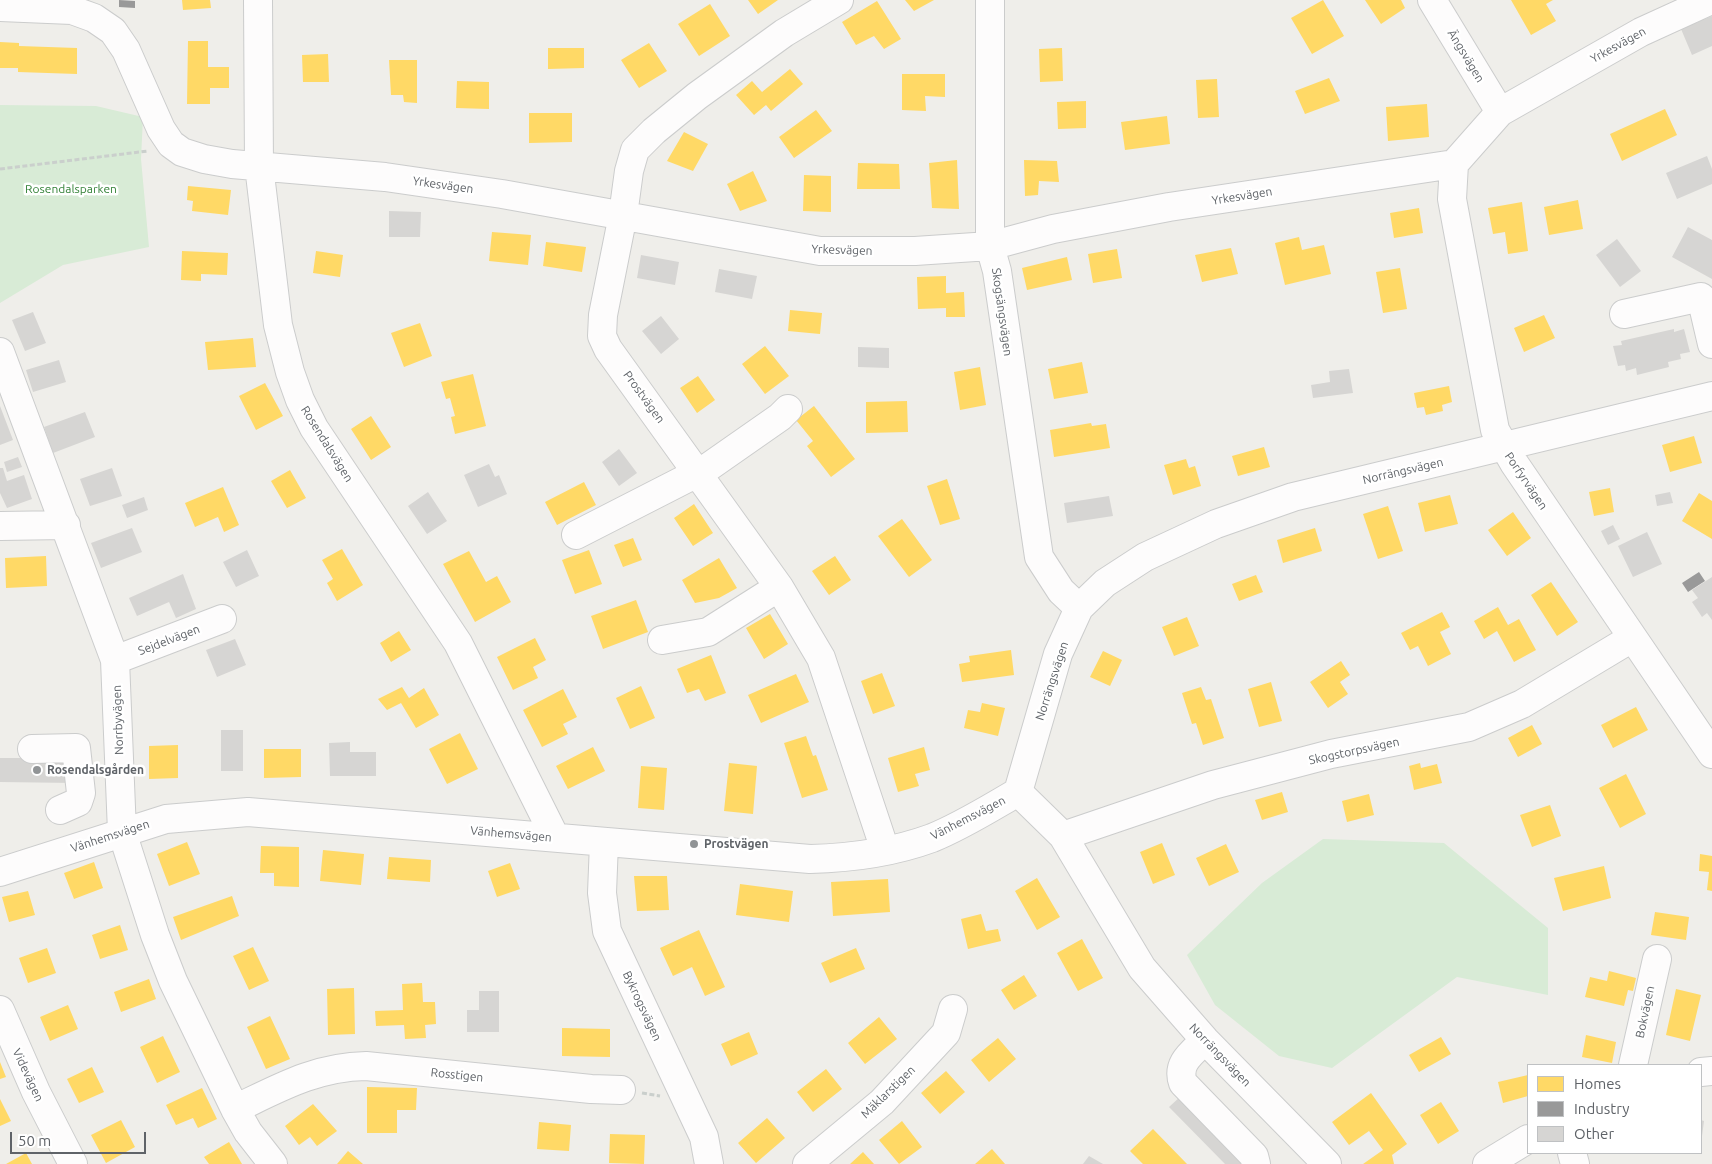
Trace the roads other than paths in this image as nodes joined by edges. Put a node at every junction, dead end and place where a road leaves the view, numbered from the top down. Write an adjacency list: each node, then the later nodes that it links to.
1 (258, 0): 9 (street, Rosendalsvägen)
2 (839, 0): 10 (street, Prostvägen)
3 (990, 0): 11 (street, Skogsängsvägen)
4 (1432, 0): 7 (street, Ängsvägen)
5 (1711, 0): 7 (street, Yrkesvägen)
6 (0, 7): 9 (street, Yrkesvägen)
7 (1500, 112): 8 (street, Yrkesvägen)
8 (1454, 164): 11 (street, Yrkesvägen); 18 (street, Porfyrvägen)
9 (259, 166): 10 (street, Yrkesvägen); 35 (street, Rosendalsvägen)
10 (623, 214): 11 (street, Yrkesvägen); 19 (street, Prostvägen)
11 (990, 246): 24 (street, Skogsängsvägen)
12 (1707, 296): 13 (street); 14 (street)
13 (1624, 314)
14 (1712, 344)
15 (0, 352): 20 (street, Norrbyvägen)
16 (1712, 396): 18 (street, Norrängsvägen)
17 (790, 420): 19 (street)
18 (1504, 446): 24 (street, Norrängsvägen); 26 (street, Porfyrvägen)
19 (702, 478): 22 (street); 23 (street, Prostvägen)
20 (66, 525): 21 (street); 28 (street, Norrbyvägen)
21 (0, 526)
22 (576, 535)
23 (779, 587): 27 (street); 37 (street, Prostvägen)
24 (1079, 608): 31 (street, Norrängsvägen)
25 (222, 619): 28 (street, Sejdelvägen)
26 (1632, 638): 30 (street, Porfyrvägen); 34 (street, Skogstorpsvägen)
27 (662, 640)
28 (116, 660): 33 (street, Norrbyvägen)
29 (32, 749): 32 (street)
30 (1712, 754)
31 (1018, 792): 34 (street, Norrängsvägen); 37 (street, Vänhemsvägen)
32 (60, 810)
33 (122, 832): 35 (street, Vänhemsvägen); 38 (street, Vänhemsvägen); 45 (street, Norrbyvägen)
34 (1063, 836): 42 (street, Norrängsvägen)
35 (555, 837): 36 (street, Vänhemsvägen)
36 (604, 843): 37 (street, Vänhemsvägen); 49 (street, Bykrogsvägen)
37 (885, 850)
38 (0, 872)
39 (1657, 959): 43 (street, Bokvägen)
40 (953, 1009): 50 (street, Mäklarstigen)
41 (0, 1010): 47 (street, Videvägen)
42 (1205, 1040): 51 (street); 52 (street, Norrängsvägen)
43 (1633, 1064)
44 (622, 1090): 45 (street, Rosstigen)
45 (235, 1109): 48 (street, Norrbyvägen)
46 (1527, 1140): 53 (street)
47 (73, 1164)
48 (273, 1164)
49 (709, 1164)
50 (807, 1164)
51 (1256, 1164)
52 (1327, 1164)
53 (1487, 1164)

